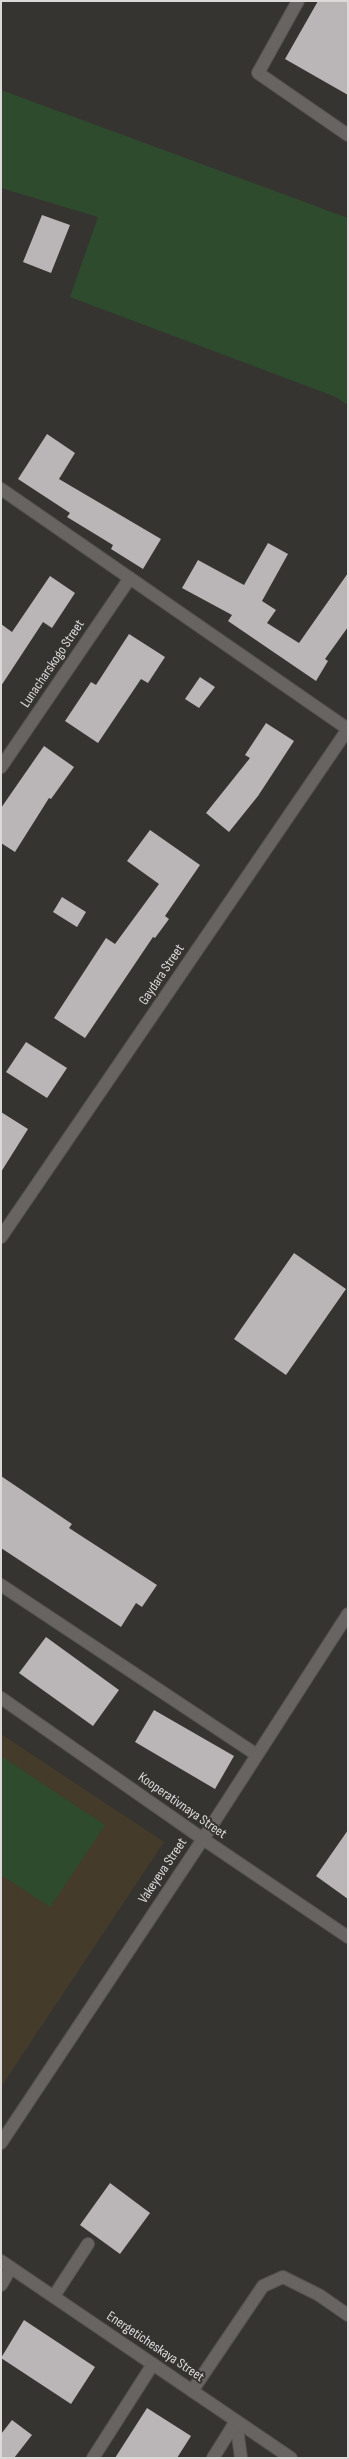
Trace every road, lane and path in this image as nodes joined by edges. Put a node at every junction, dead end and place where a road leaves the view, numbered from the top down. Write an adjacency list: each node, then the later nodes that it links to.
1 (298, 1): 2 (street)
2 (348, 135)
3 (1, 489): 4 (street)
4 (130, 578): 5 (street); 6 (street, Lunacharskogo Street)
5 (348, 729): 7 (street, Gaydara Street)
6 (1, 767)
7 (1, 1237)
8 (1, 1585): 11 (street)
9 (348, 1614): 11 (street, Vakeyeva Street)
10 (1, 1698): 12 (street, Kooperativnaya Street)
11 (257, 1755): 12 (street, Vakeyeva Street)
12 (202, 1839): 13 (street, Kooperativnaya Street); 14 (street, Vakeyeva Street)
13 (348, 1937)
14 (1, 2143)
15 (88, 2244): 18 (street)
16 (6, 2265): 17 (street); 18 (street, Energeticheskaya Street)
17 (1, 2285)
18 (54, 2296): 20 (street, Energeticheskaya Street)
19 (348, 2315): 21 (street)
20 (153, 2364): 21 (street, Energeticheskaya Street); 23 (street)
21 (192, 2391): 22 (street, Energeticheskaya Street)
22 (236, 2421): 24 (street); 25 (street); 26 (street, Energeticheskaya Street)
23 (93, 2458)
24 (213, 2458)
25 (241, 2458)
26 (291, 2458)

